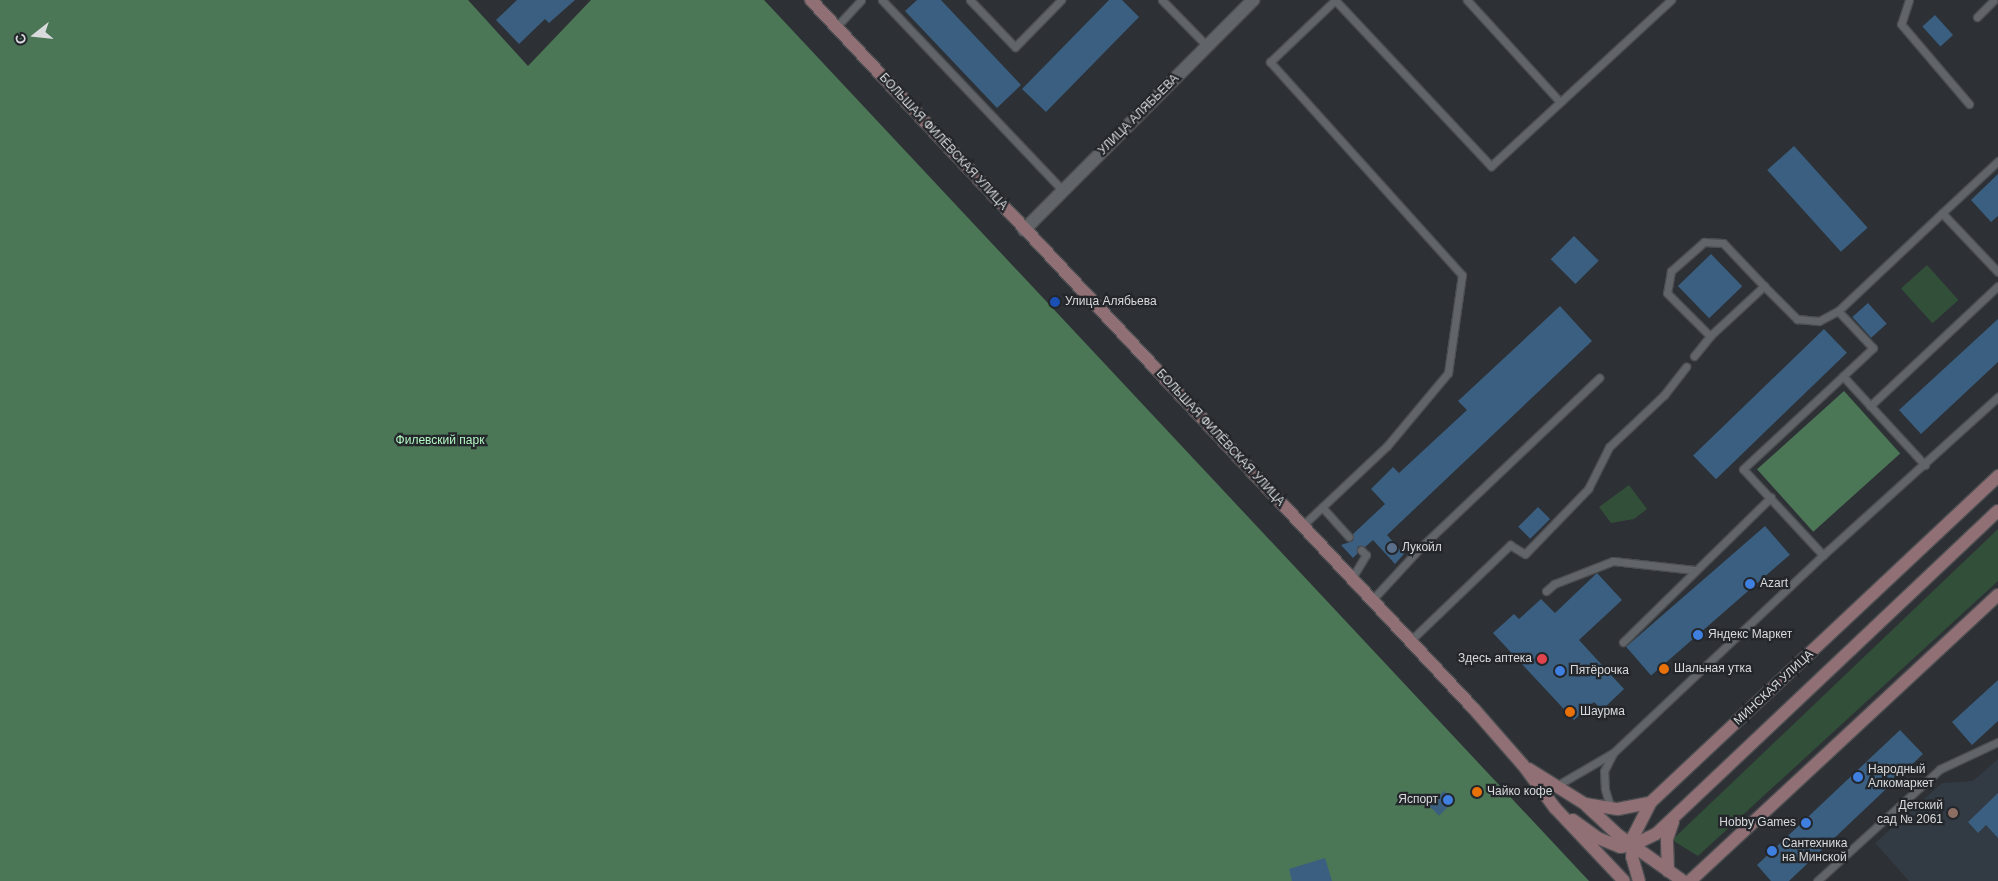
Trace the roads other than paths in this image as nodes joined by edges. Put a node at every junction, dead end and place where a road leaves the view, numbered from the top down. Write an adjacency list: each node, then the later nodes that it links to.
1 (811, 0): 14 (main road, БОЛЬШАЯ ФИЛЁВСКАЯ УЛИЦА)
2 (861, 0): 14 (lane)
3 (882, 0): 19 (lane)
4 (970, 0): 5 (lane)
5 (1061, 0)
6 (1162, 0): 15 (lane)
7 (1253, 0): 15 (street, УЛИЦА АЛЯБЬЕВА)
8 (1335, 0): 16 (lane); 38 (lane)
9 (1467, 0): 16 (lane)
10 (1671, 0): 16 (lane)
11 (1909, 0): 17 (lane)
12 (1995, 2): 13 (lane)
13 (1977, 17)
14 (837, 26): 21 (main road, БОЛЬШАЯ ФИЛЁВСКАЯ УЛИЦА)
15 (1207, 46): 19 (street, УЛИЦА АЛЯБЬЕВА)
16 (1560, 102)
17 (1968, 104)
18 (1998, 160): 20 (lane)
19 (1062, 191): 21 (street, УЛИЦА АЛЯБЬЕВА)
20 (1942, 213): 23 (lane); 27 (lane)
21 (1024, 230): 40 (main road, БОЛЬШАЯ ФИЛЁВСКАЯ УЛИЦА)
22 (1998, 258): 23 (lane)
23 (1991, 265): 24 (lane)
24 (1998, 272)
25 (1764, 286): 27 (lane); 28 (lane); 28 (lane)
26 (1998, 286): 34 (lane)
27 (1838, 311): 31 (lane)
28 (1710, 336): 29 (lane)
29 (1694, 356)
30 (1686, 366): 49 (lane)
31 (1842, 376): 34 (lane); 37 (lane)
32 (1599, 378): 48 (lane)
33 (1998, 397): 35 (lane)
34 (1870, 406): 35 (lane)
35 (1925, 465): 43 (lane)
36 (1998, 476): 55 (main road, МИНСКАЯ УЛИЦА)
37 (1771, 497): 43 (lane); 44 (lane)
38 (1322, 508): 40 (lane); 41 (lane)
39 (1998, 511): 59 (main road, МИНСКАЯ УЛИЦА)
40 (1302, 526): 45 (main road, БОЛЬШАЯ ФИЛЁВСКАЯ УЛИЦА)
41 (1349, 537)
42 (1361, 550): 45 (lane)
43 (1823, 555): 52 (lane)
44 (1695, 570): 46 (lane); 50 (lane)
45 (1352, 578): 48 (main road, БОЛЬШАЯ ФИЛЁВСКАЯ УЛИЦА)
46 (1546, 591)
47 (1998, 595): 62 (main road)
48 (1372, 600): 49 (main road, БОЛЬШАЯ ФИЛЁВСКАЯ УЛИЦА)
49 (1410, 641): 53 (main road, БОЛЬШАЯ ФИЛЁВСКАЯ УЛИЦА)
50 (1623, 642)
51 (1998, 742): 65 (lane)
52 (1613, 753): 54 (lane); 58 (lane)
53 (1523, 765): 54 (main road); 57 (main road, БОЛЬШАЯ ФИЛЁВСКАЯ УЛИЦА)
54 (1556, 786): 56 (main road)
55 (1650, 803): 58 (main road); 60 (main road)
56 (1585, 804): 58 (main road); 60 (main road)
57 (1555, 808): 60 (main road); 63 (main road, БОЛЬШАЯ ФИЛЁВСКАЯ УЛИЦА)
58 (1611, 809)
59 (1674, 820): 60 (main road, МИНСКАЯ УЛИЦА); 61 (main road)
60 (1633, 846): 61 (main road); 64 (main road)
61 (1668, 871): 62 (main road)
62 (1693, 880)
63 (1624, 881)
64 (1639, 881)
65 (1818, 881)

